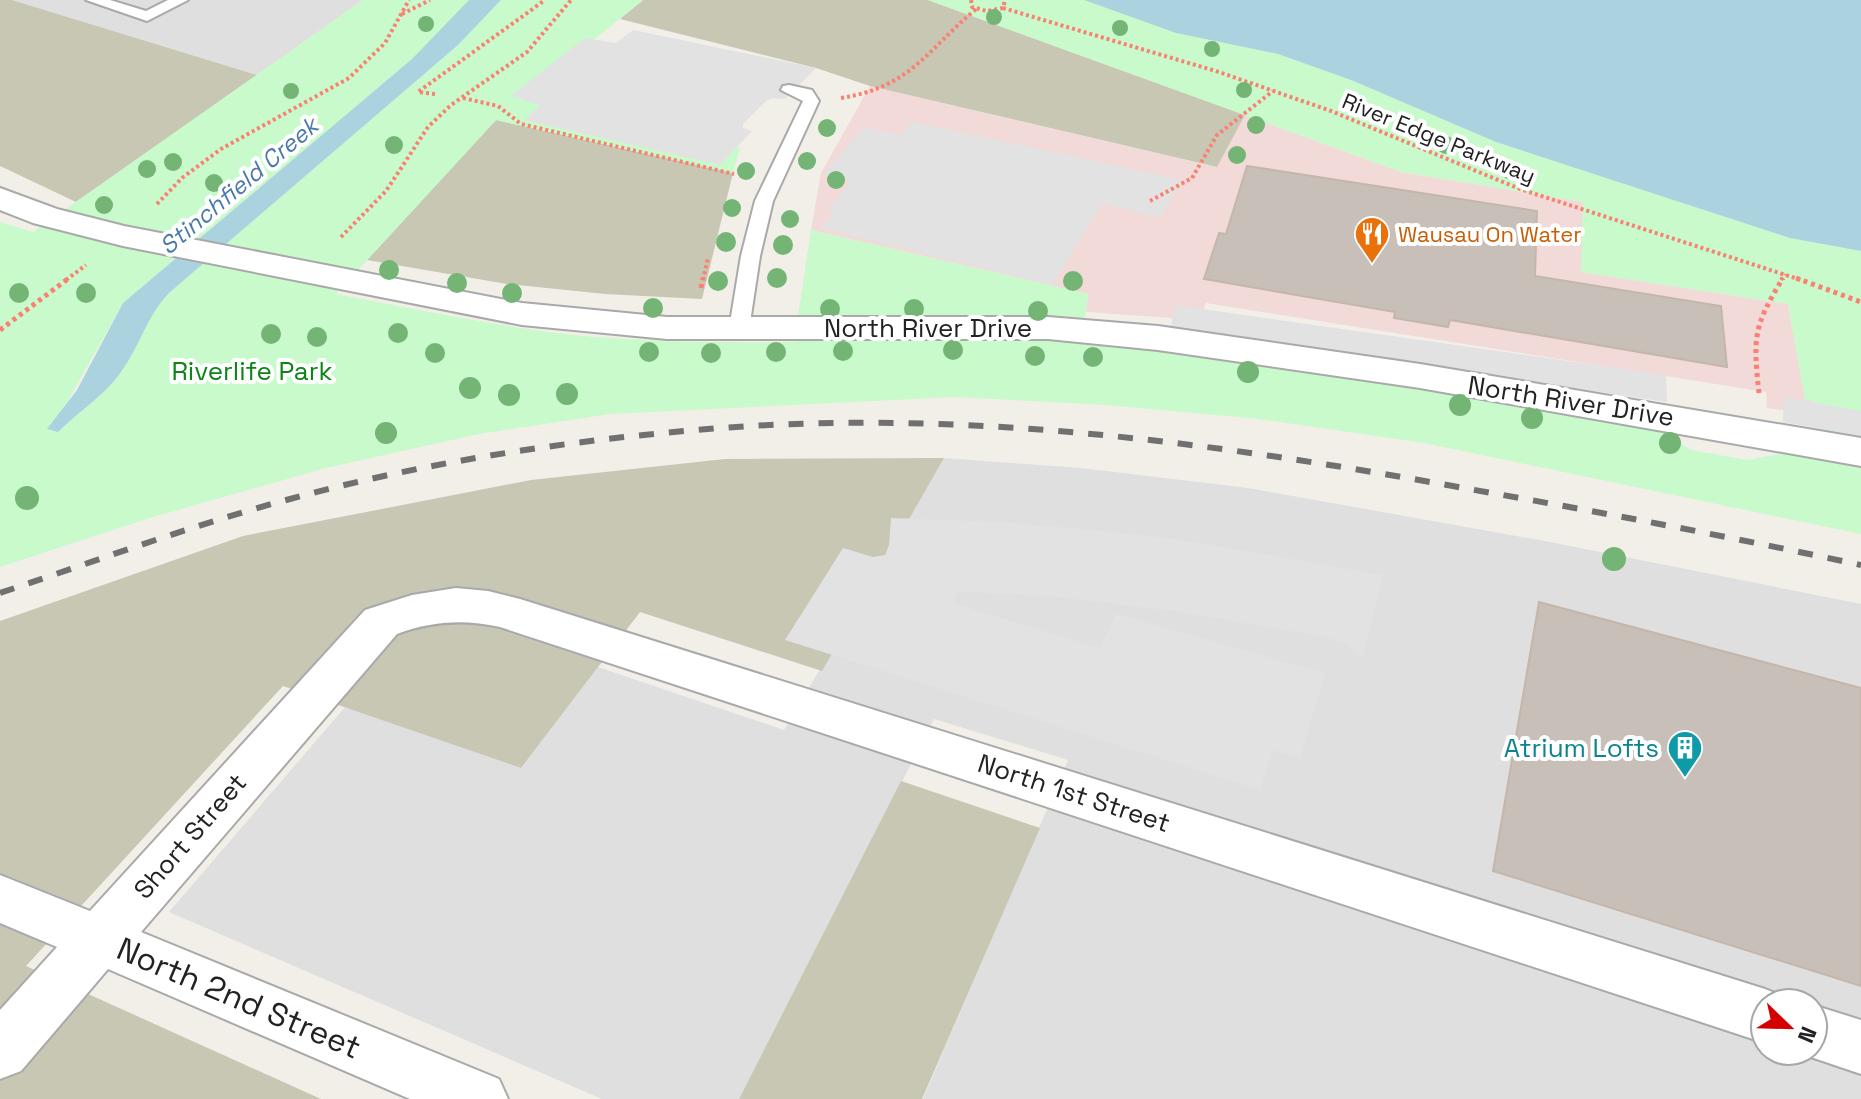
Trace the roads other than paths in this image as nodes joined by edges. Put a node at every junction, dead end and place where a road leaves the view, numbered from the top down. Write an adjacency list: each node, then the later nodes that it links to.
1 (94, 0): 2 (lane)
2 (180, 0)
3 (789, 90): 5 (lane)
4 (0, 198): 5 (street, North River Drive)
5 (739, 329): 6 (street, North River Drive)
6 (1861, 452)
7 (381, 622): 9 (street, Short Street); 10 (street, North 1st Street)
8 (0, 898): 9 (street, North 2nd Street)
9 (100, 939): 13 (street, Short Street); 14 (street, North 2nd Street)
10 (1749, 1011)
11 (1829, 1037): 12 (street)
12 (1861, 1047)
13 (0, 1052)
14 (478, 1099)

